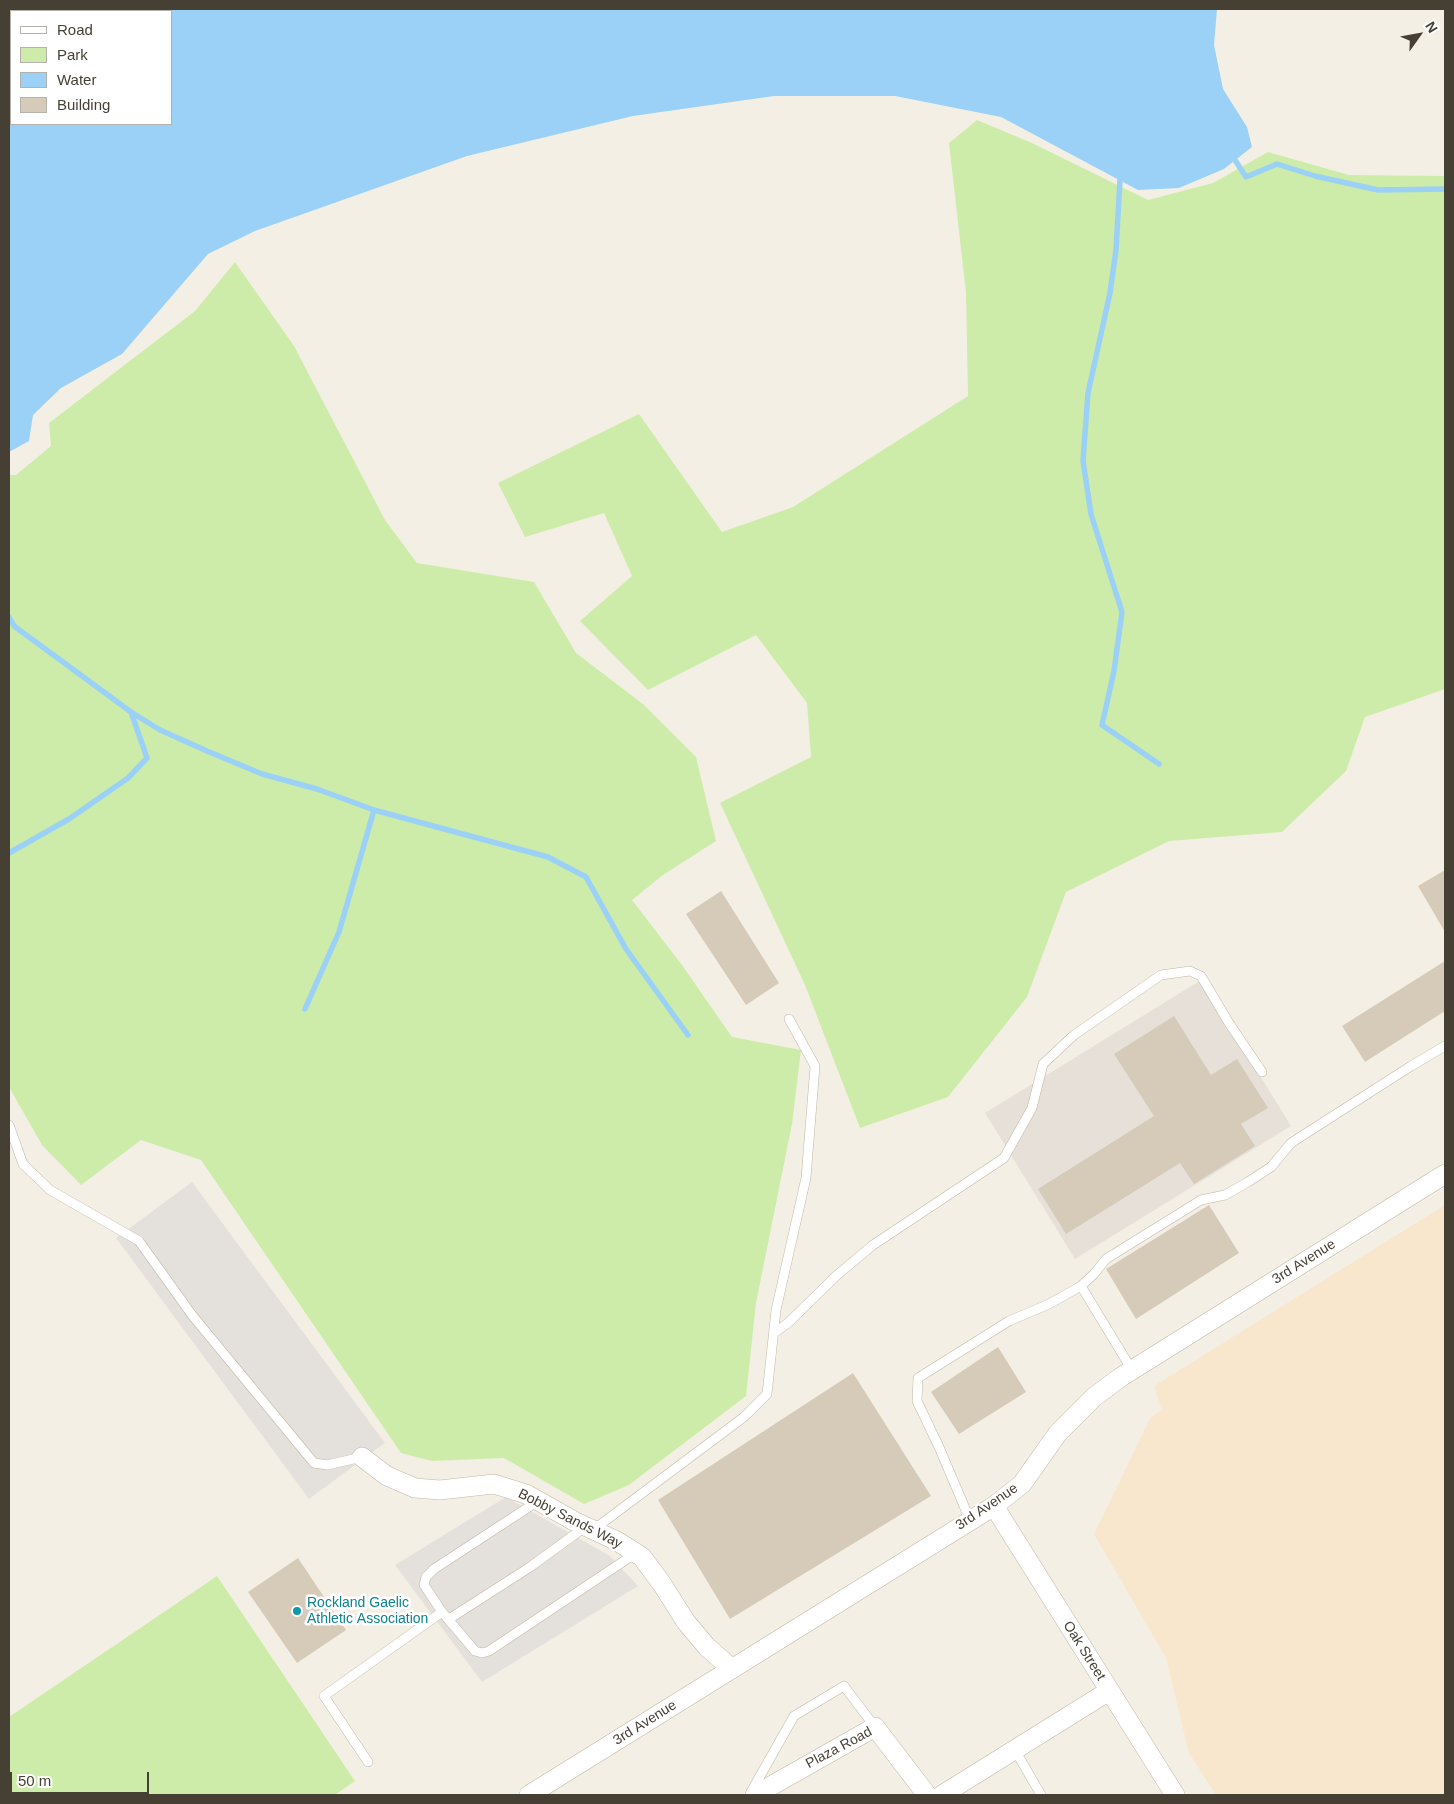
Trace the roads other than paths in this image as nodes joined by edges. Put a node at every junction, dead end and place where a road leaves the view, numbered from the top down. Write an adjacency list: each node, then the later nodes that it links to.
1 (788, 1019): 7 (lane)
2 (1445, 1046): 6 (lane)
3 (1262, 1072): 7 (lane)
4 (9, 1125): 9 (lane)
5 (1445, 1174): 8 (street, 3rd Avenue)
6 (1080, 1286): 8 (lane); 12 (lane)
7 (774, 1333): 13 (lane)
8 (1132, 1370): 11 (street, 3rd Avenue)
9 (362, 1457): 10 (street, Bobby Sands Way)
10 (539, 1501): 13 (street, Bobby Sands Way); 15 (lane)
11 (994, 1506): 12 (street, 3rd Avenue); 18 (street, Oak Street)
12 (970, 1520): 17 (street, 3rd Avenue)
13 (589, 1528): 14 (street, Bobby Sands Way); 16 (lane)
14 (636, 1553): 16 (lane); 17 (street, Bobby Sands Way)
15 (442, 1612): 16 (lane); 21 (lane)
16 (449, 1619)
17 (732, 1669): 22 (street, 3rd Avenue)
18 (1109, 1690): 20 (street); 28 (street, Oak Street)
19 (874, 1727): 23 (lane); 24 (street, Plaza Road); 25 (street, Plaza Road)
20 (1015, 1750): 26 (street); 27 (lane)
21 (368, 1762)
22 (529, 1795)
23 (749, 1795)
24 (755, 1795)
25 (927, 1795)
26 (942, 1795)
27 (1041, 1795)
28 (1175, 1795)

